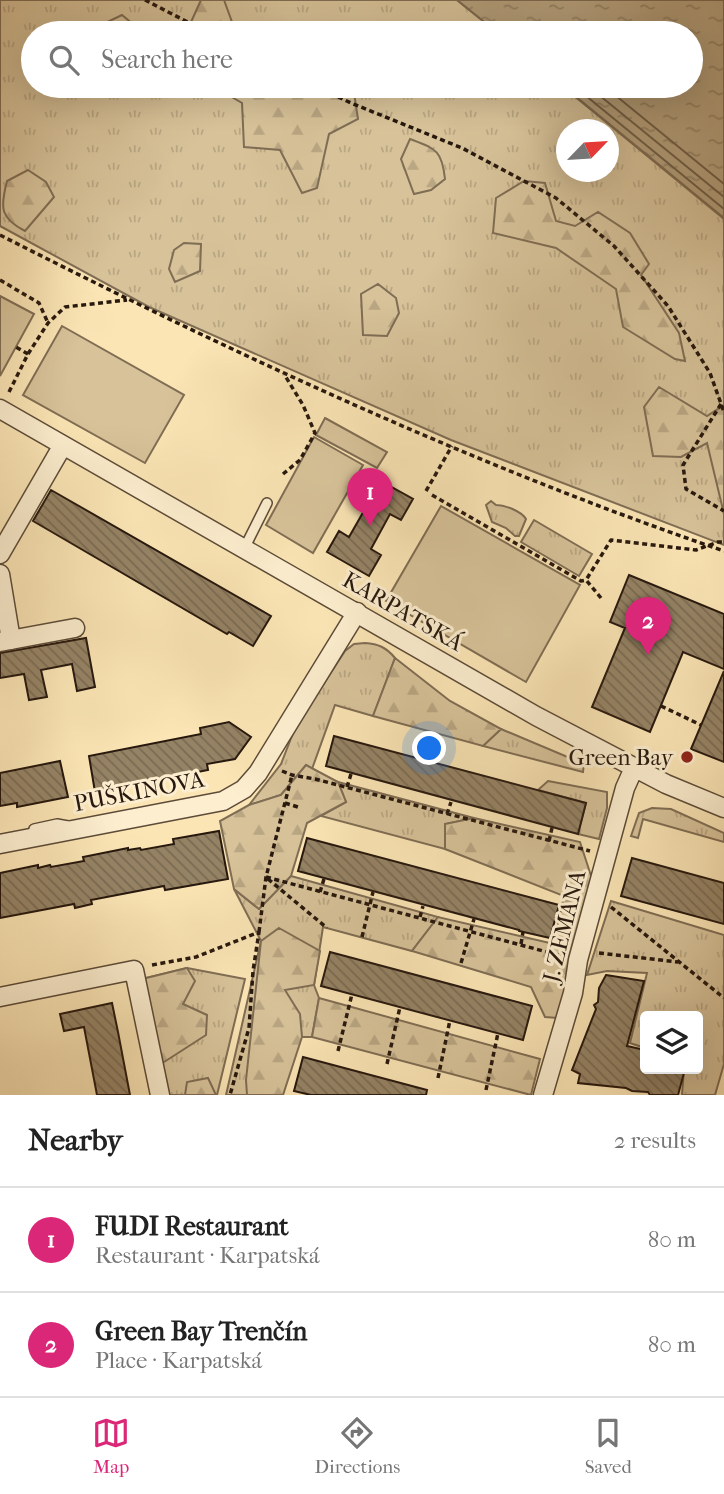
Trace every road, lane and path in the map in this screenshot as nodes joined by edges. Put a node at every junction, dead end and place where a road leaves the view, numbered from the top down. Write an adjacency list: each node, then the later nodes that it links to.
1 (145, 0): 2 (path)
2 (186, 21)
3 (340, 98): 12 (path)
4 (0, 235): 6 (path)
5 (0, 279): 7 (path)
6 (127, 300): 7 (path); 10 (path)
7 (48, 323): 9 (path)
8 (16, 347): 9 (path)
9 (28, 354): 11 (path)
10 (283, 372): 15 (path); 16 (path)
11 (3, 403): 14 (street, KARPATSKÁ)
12 (721, 404): 13 (path); 20 (path)
13 (724, 412)
14 (63, 445): 23 (street, KARPATSKÁ); 25 (street)
15 (452, 446): 17 (path); 22 (path)
16 (284, 474)
17 (426, 491)
18 (432, 495): 27 (path)
19 (267, 503): 23 (lane)
20 (724, 511)
21 (724, 542): 22 (path)
22 (708, 546): 24 (path); 27 (path)
23 (244, 549): 29 (street, KARPATSKÁ)
24 (724, 551)
25 (0, 554)
26 (0, 574): 31 (street)
27 (586, 580): 28 (path)
28 (601, 598)
29 (357, 612): 34 (street, PUŠKINOVA); 35 (street, KARPATSKÁ)
30 (75, 628): 31 (street)
31 (6, 641)
32 (661, 706): 33 (path)
33 (701, 725)
34 (265, 762): 37 (path); 46 (street, PUŠKINOVA)
35 (634, 768): 42 (street, KARPATSKÁ); 47 (street, J. ZEMANA)
36 (351, 774): 38 (path)
37 (292, 775): 38 (path); 40 (path)
38 (347, 787): 43 (path)
39 (451, 802): 43 (path)
40 (285, 803): 41 (path); 48 (path)
41 (301, 808)
42 (724, 808)
43 (447, 814): 45 (path)
44 (552, 828): 45 (path)
45 (549, 841): 47 (path)
46 (4, 843)
47 (606, 856): 52 (street, J. ZEMANA)
48 (266, 877): 50 (path); 57 (path); 59 (path)
49 (324, 879): 50 (path)
50 (320, 892): 53 (path)
51 (373, 892): 53 (path)
52 (597, 895): 63 (street, J. ZEMANA); 64 (path)
53 (370, 905): 55 (path); 61 (path)
54 (423, 906): 55 (path)
55 (420, 918): 58 (path)
56 (474, 919): 58 (path)
57 (327, 928)
58 (470, 931): 62 (path); 65 (path)
59 (259, 932): 66 (path); 78 (path)
60 (523, 932): 62 (path)
61 (362, 937)
62 (521, 945): 63 (path)
63 (579, 956): 64 (path); 79 (street, J. ZEMANA)
64 (681, 962): 69 (path)
65 (461, 963)
66 (134, 970): 68 (street); 77 (street)
67 (352, 994): 73 (path)
68 (0, 997)
69 (724, 998)
70 (400, 1007): 74 (path)
71 (450, 1020): 75 (path)
72 (498, 1033): 76 (path)
73 (338, 1051)
74 (387, 1064)
75 (438, 1078)
76 (486, 1090)
77 (160, 1095)
78 (230, 1095)
79 (543, 1095)

